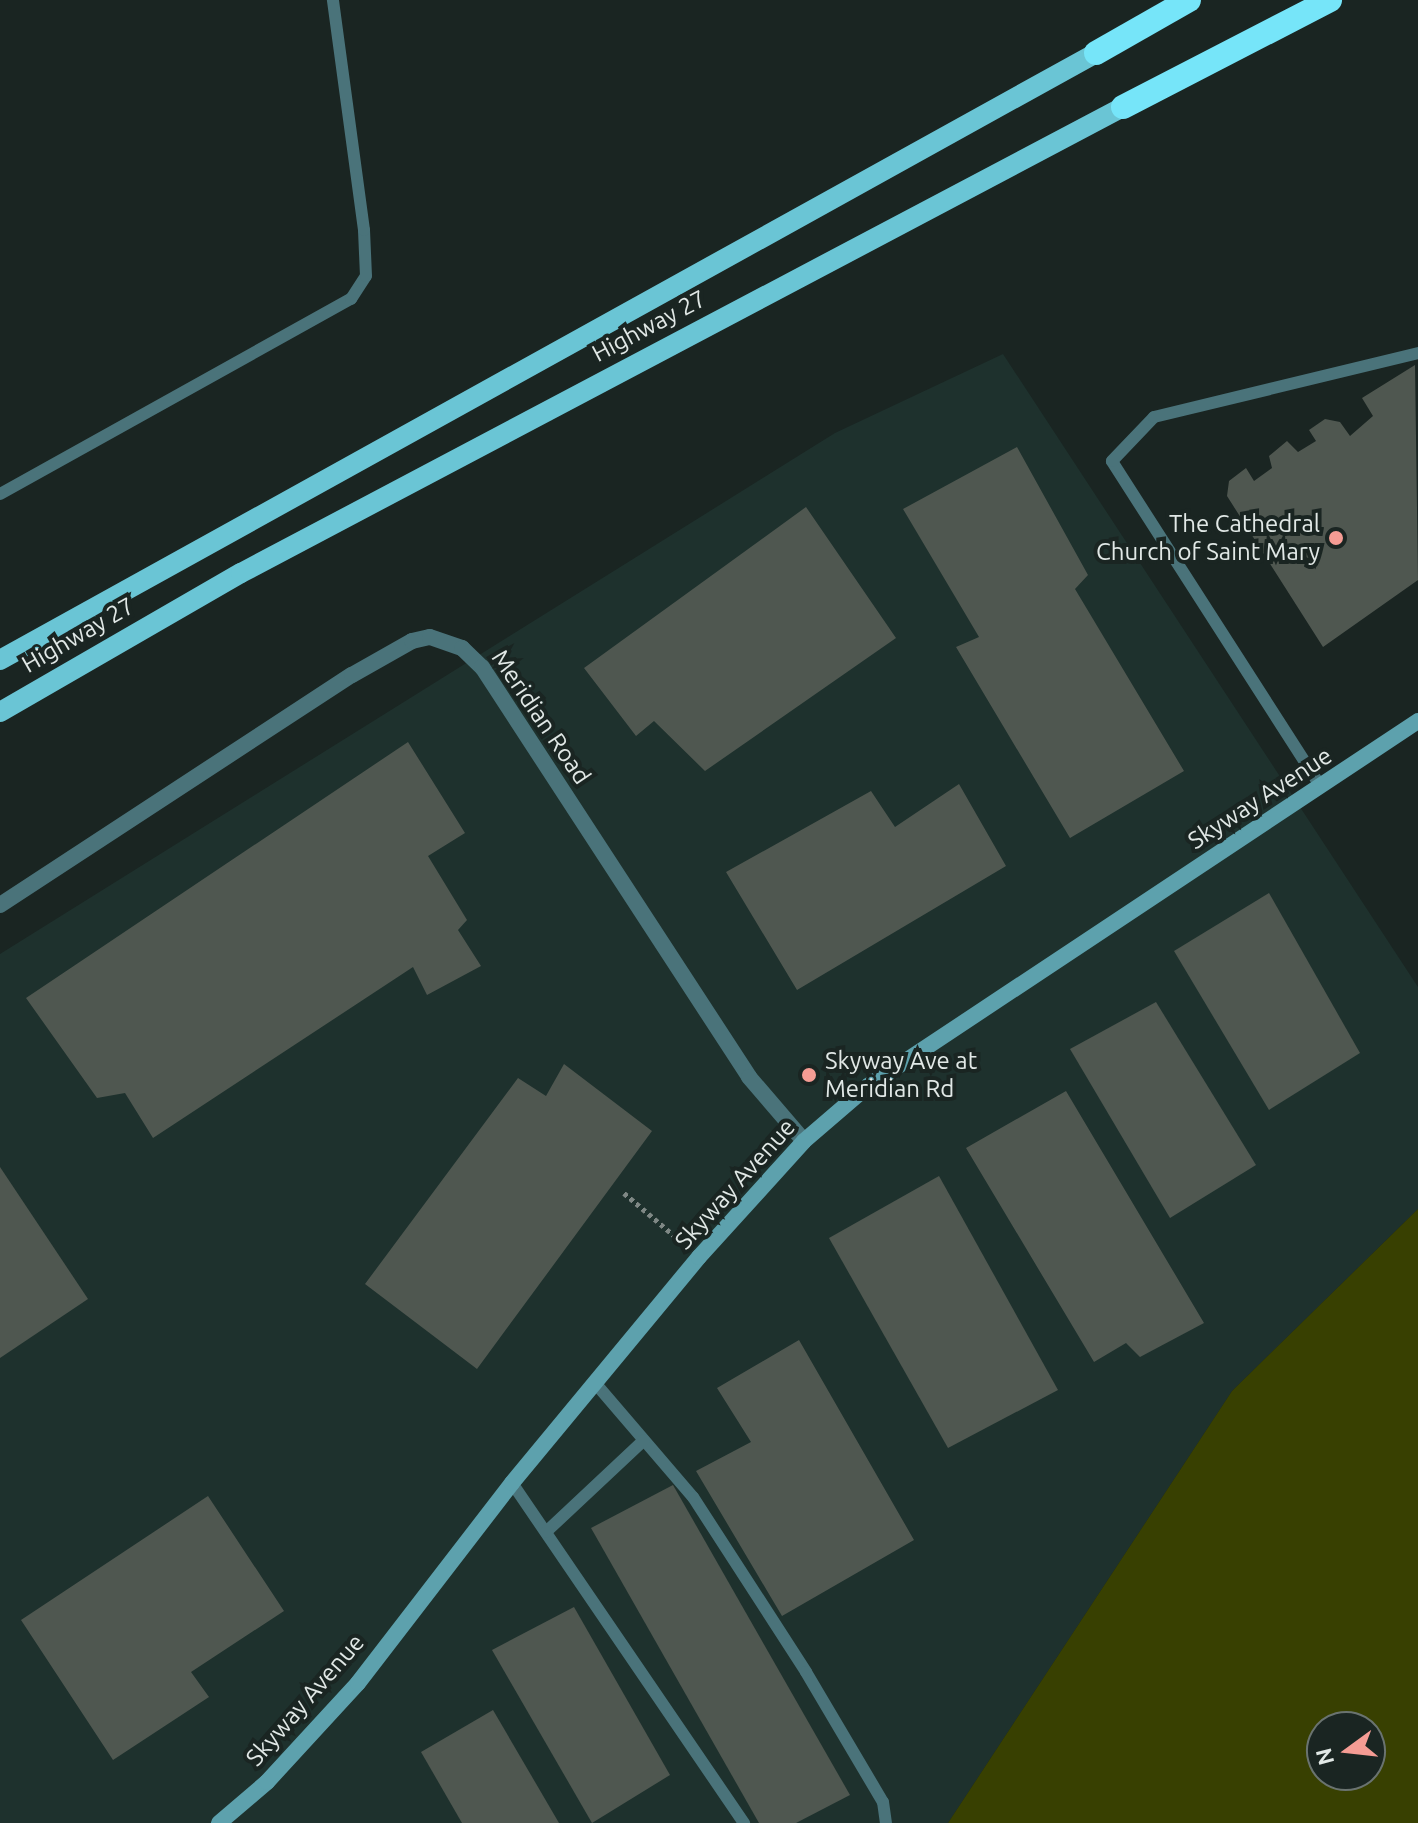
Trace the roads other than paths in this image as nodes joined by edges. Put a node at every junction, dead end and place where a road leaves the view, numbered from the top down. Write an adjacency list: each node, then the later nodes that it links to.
1 (333, 0): 7 (lane)
2 (1189, 0): 4 (highway, Highway 27)
3 (1330, 0): 5 (highway, Highway 27)
4 (1096, 53): 8 (main road, Highway 27)
5 (1123, 107): 9 (main road, Highway 27)
6 (1418, 353): 11 (lane)
7 (0, 494)
8 (0, 660)
9 (0, 712)
10 (1418, 721): 11 (street, Skyway Avenue)
11 (1321, 787): 13 (street, Skyway Avenue)
12 (0, 905): 13 (street, Meridian Road)
13 (804, 1141): 14 (street, Skyway Avenue)
14 (596, 1384): 15 (lane); 16 (street, Skyway Avenue)
15 (644, 1440): 17 (lane); 20 (lane)
16 (512, 1483): 17 (lane); 18 (street, Skyway Avenue)
17 (546, 1532): 19 (lane)
18 (219, 1823)
19 (744, 1823)
20 (886, 1823)

